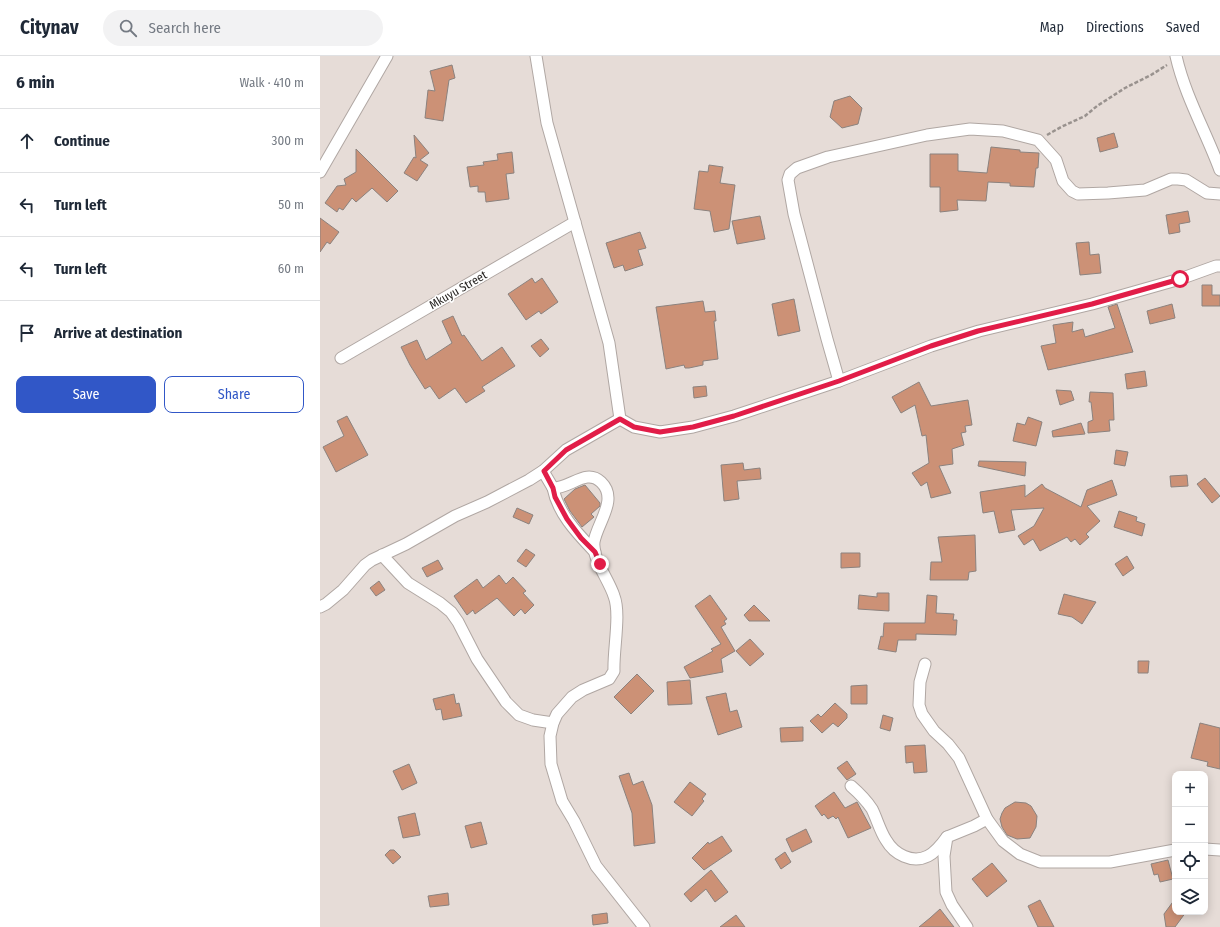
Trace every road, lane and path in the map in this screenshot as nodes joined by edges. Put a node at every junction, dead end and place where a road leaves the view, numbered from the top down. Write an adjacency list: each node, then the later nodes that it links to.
1 (387, 56): 7 (street)
2 (536, 56): 9 (street)
3 (1176, 56): 6 (street)
4 (1168, 64): 5 (path)
5 (1038, 140): 8 (street); 12 (street)
6 (1220, 170)
7 (320, 172)
8 (1220, 194)
9 (575, 222): 11 (street, Mkuyu Street); 13 (street)
10 (1219, 264): 12 (street)
11 (341, 358)
12 (839, 381): 13 (street)
13 (620, 419): 14 (street)
14 (544, 471): 15 (street); 17 (street)
15 (553, 488): 16 (street); 16 (street)
16 (595, 552): 20 (street)
17 (382, 555): 18 (street); 20 (street)
18 (320, 607)
19 (925, 664): 22 (street)
20 (553, 723): 27 (street)
21 (851, 786): 23 (street)
22 (987, 819): 23 (street); 26 (street)
23 (947, 837): 28 (street)
24 (1208, 849): 25 (street)
25 (1220, 850)
26 (1172, 851)
27 (644, 927)
28 (967, 927)

